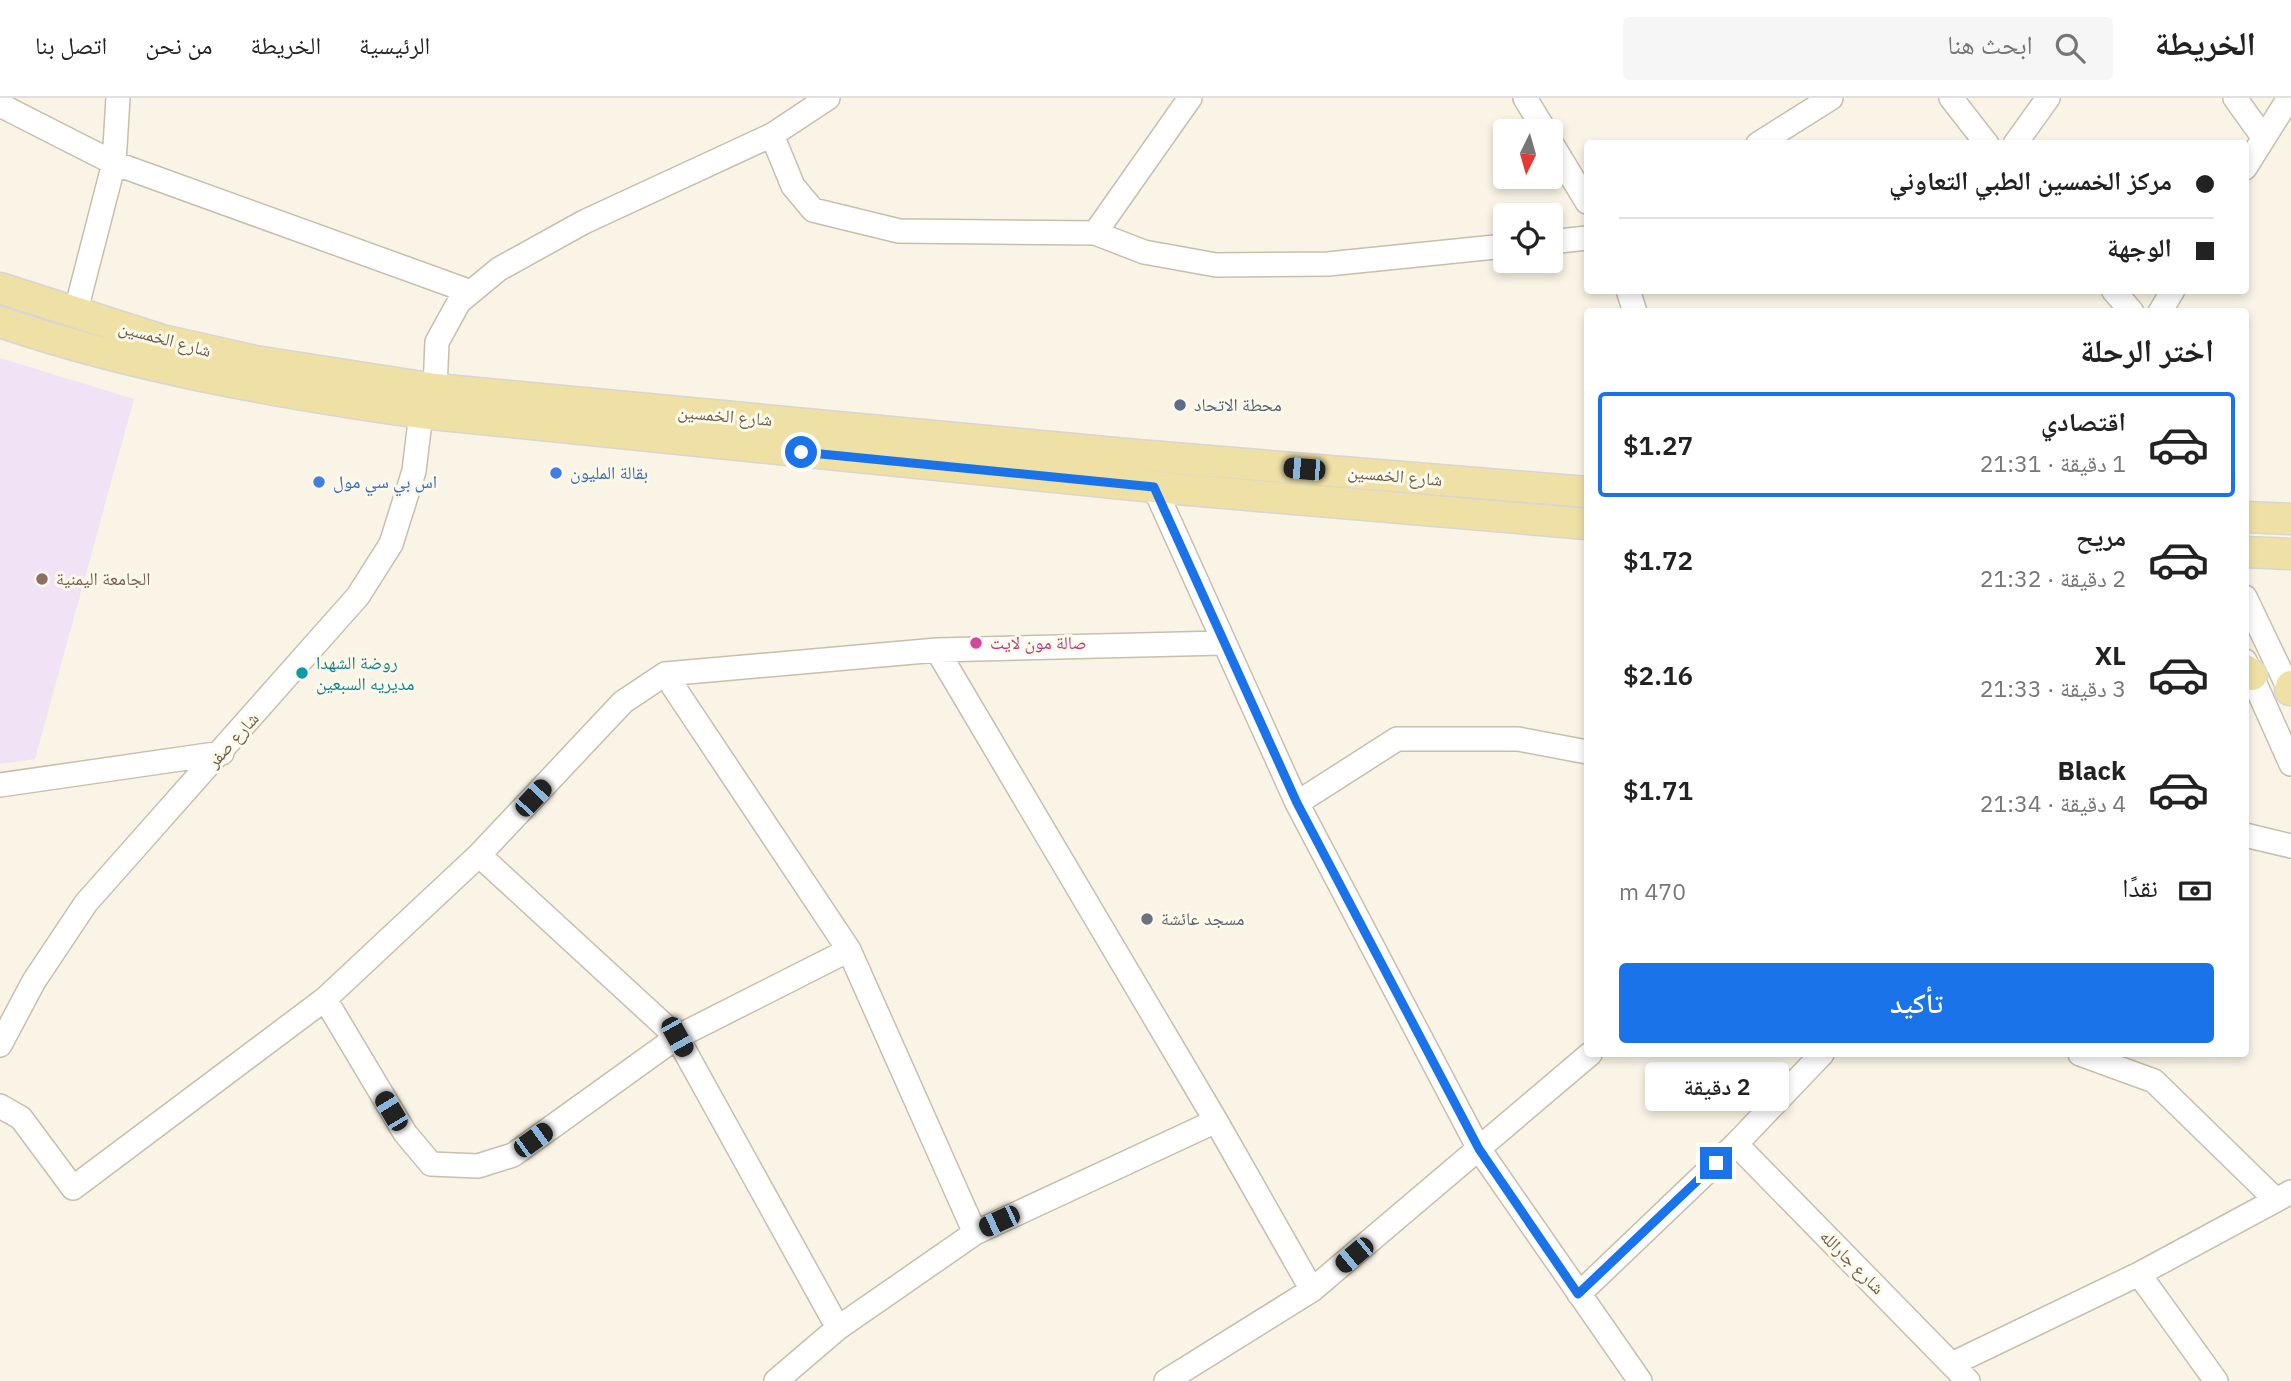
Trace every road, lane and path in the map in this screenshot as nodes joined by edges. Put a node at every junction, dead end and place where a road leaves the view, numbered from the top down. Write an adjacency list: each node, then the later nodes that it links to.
1 (118, 98): 19 (street)
2 (828, 98): 12 (street, شارع صفر)
3 (1190, 98): 21 (street)
4 (1525, 98): 11 (street)
5 (1831, 98): 14 (street)
6 (1951, 98): 15 (street)
7 (2048, 98): 16 (street)
8 (2235, 98): 13 (street)
9 (2289, 98): 13 (street)
10 (0, 105): 19 (street)
11 (1538, 119)
12 (772, 135): 21 (street); 26 (street, شارع صفر)
13 (2263, 137): 17 (street)
14 (1764, 140)
15 (1984, 140)
16 (2018, 140)
17 (2249, 161)
18 (1563, 162): 20 (street)
19 (114, 163): 26 (street); 29 (street)
20 (1584, 197)
21 (1095, 233): 24 (street)
22 (1584, 238): 23 (street)
23 (1563, 241)
24 (1493, 247)
25 (0, 288): 29 (main road, شارع الخمسين)
26 (471, 292): 31 (street, شارع صفر)
27 (2116, 294): 28 (street)
28 (2129, 308)
29 (75, 314): 31 (main road, شارع الخمسين)
30 (0, 322): 31 (main road, شارع الخمسين)
31 (428, 401): 32 (main road, شارع الخمسين); 33 (main road, شارع الخمسين); 48 (street, شارع صفر)
32 (1252, 465): 34 (main road, شارع الخمسين); 35 (main road)
33 (1154, 487): 35 (main road, شارع الخمسين); 42 (street)
34 (1584, 492)
35 (1249, 495): 38 (main road, شارع الخمسين)
36 (2249, 517): 37 (main road)
37 (2291, 519)
38 (1584, 524)
39 (2249, 552): 40 (main road)
40 (2291, 554)
41 (2249, 605): 46 (street)
42 (1222, 643): 43 (street); 51 (street)
43 (937, 650): 45 (street); 63 (street)
44 (2249, 673): 49 (street)
45 (666, 674): 54 (street); 55 (street)
46 (2290, 689)
47 (1584, 751): 51 (street)
48 (222, 753): 50 (street); 58 (street, شارع صفر)
49 (2291, 764)
50 (0, 785)
51 (1297, 803): 65 (street)
52 (2249, 836): 53 (street)
53 (2291, 846)
54 (479, 855): 56 (street); 57 (street)
55 (849, 950): 57 (street); 67 (street)
56 (325, 999): 57 (street); 62 (street)
57 (677, 1037): 71 (street)
58 (0, 1045)
59 (1586, 1057): 65 (street)
60 (1819, 1057): 64 (street)
61 (2088, 1057): 66 (street)
62 (0, 1107)
63 (1216, 1121): 67 (street); 69 (street)
64 (1736, 1144): 70 (street); 72 (street, شارع جارالله)
65 (1479, 1149): 69 (street); 70 (street)
66 (2284, 1196): 68 (street)
67 (975, 1233): 71 (street)
68 (2139, 1274): 72 (street); 77 (street)
69 (1312, 1290): 75 (street)
70 (1578, 1294): 73 (street)
71 (838, 1328): 74 (street)
72 (1952, 1364): 76 (street, شارع جارالله)
73 (1635, 1379)
74 (776, 1381)
75 (1166, 1381)
76 (1968, 1381)
77 (2216, 1381)

